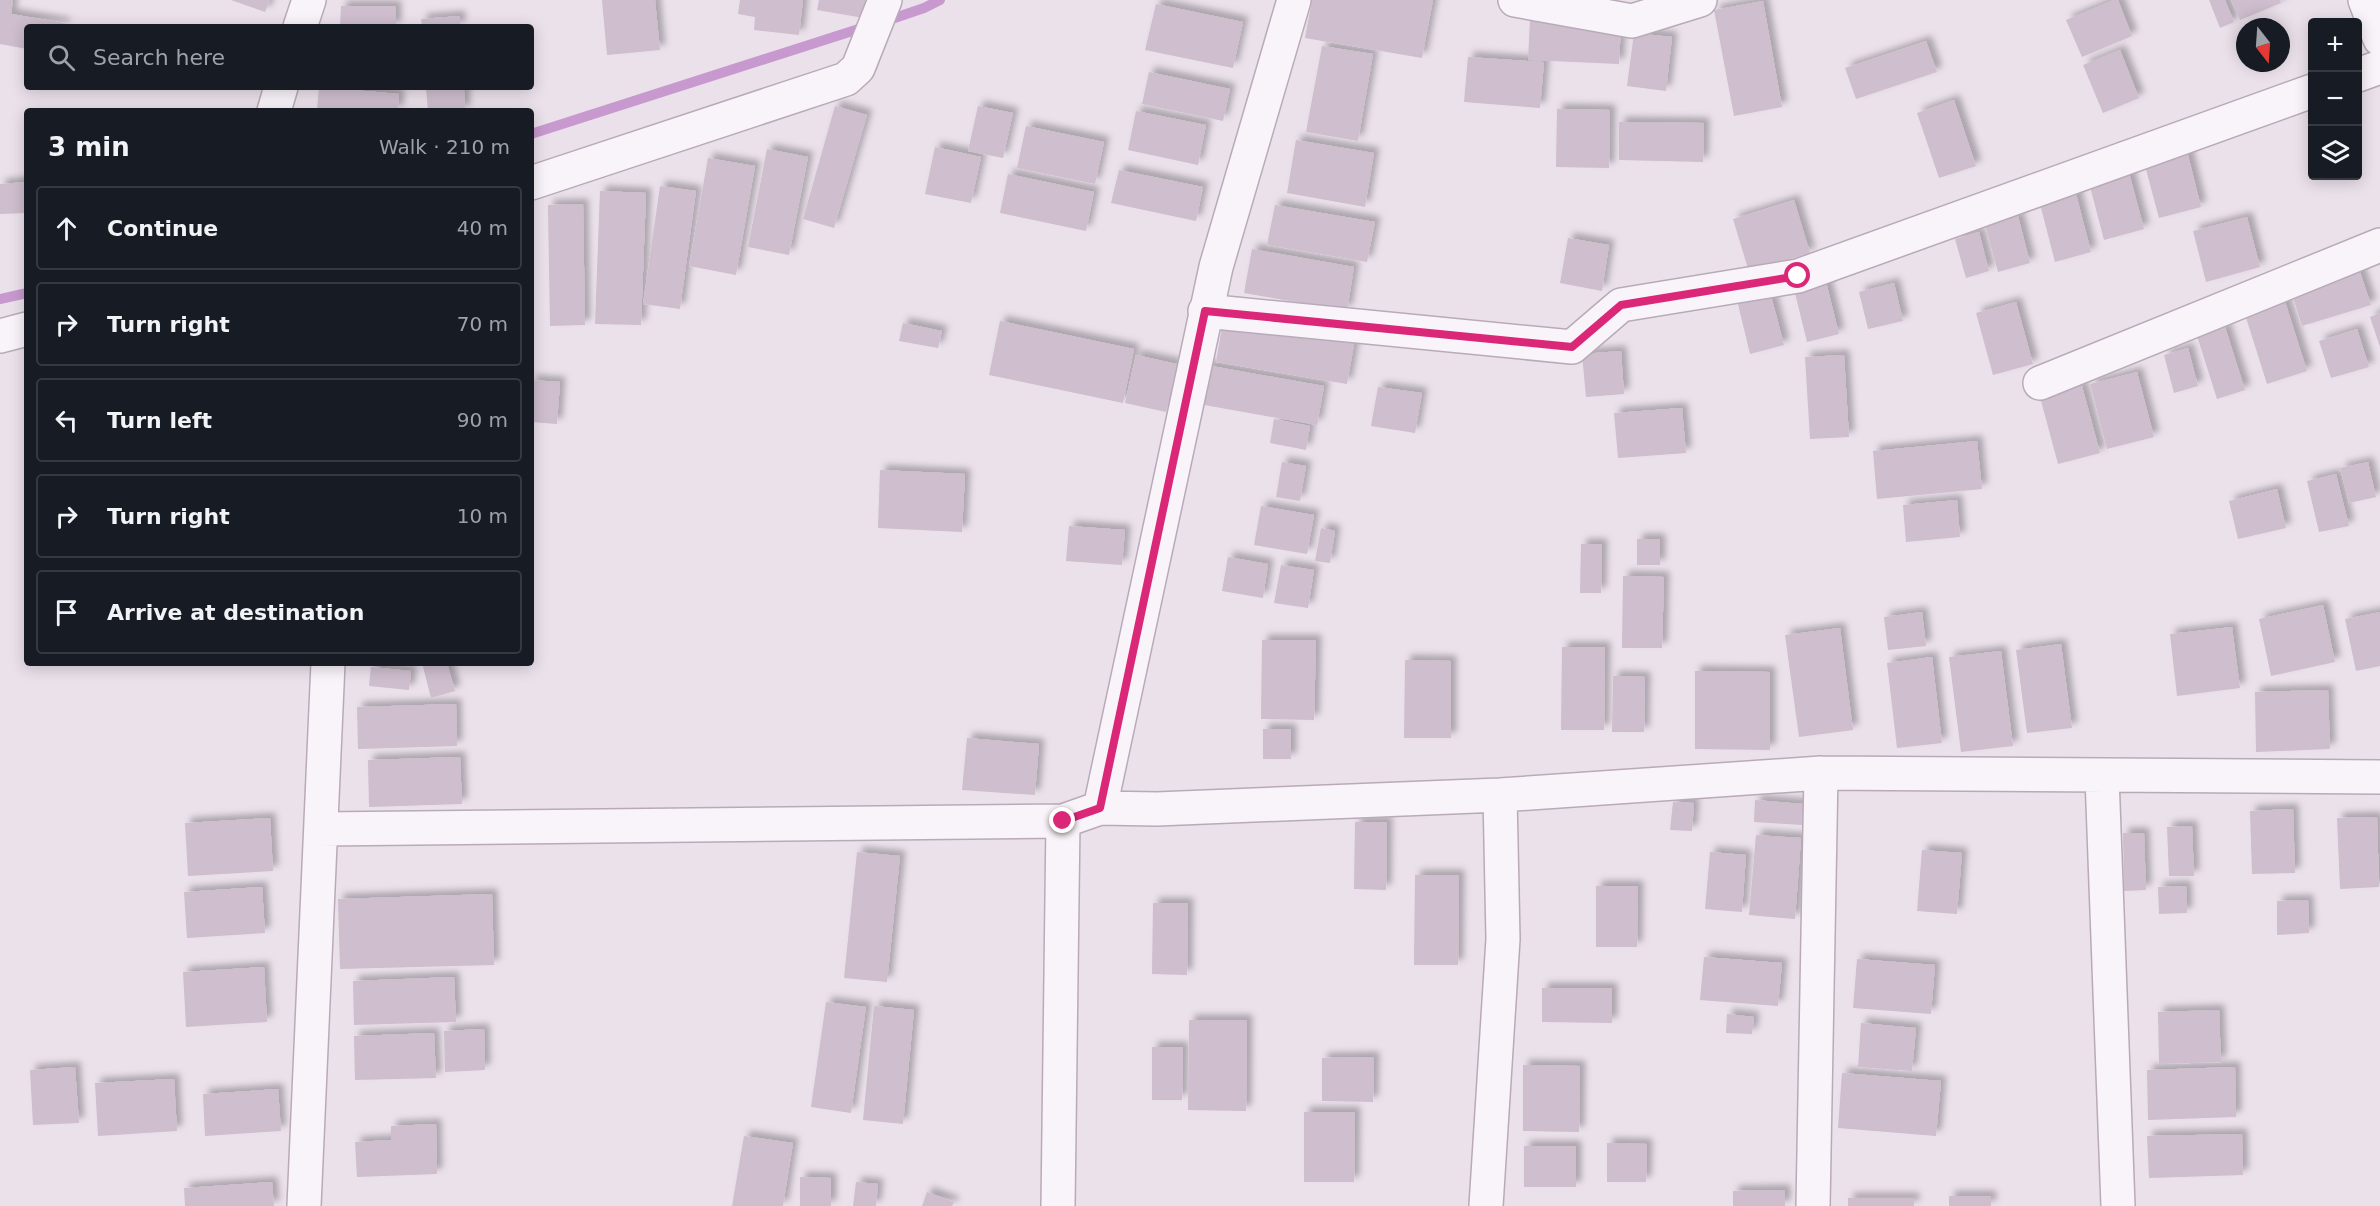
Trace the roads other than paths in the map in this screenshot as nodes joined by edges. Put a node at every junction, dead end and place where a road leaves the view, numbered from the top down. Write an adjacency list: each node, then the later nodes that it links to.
1 (309, 0): 7 (street)
2 (885, 0): 14 (street)
3 (1294, 0): 16 (street)
4 (1515, 0): 5 (street)
5 (1700, 0)
6 (2365, 0): 8 (street)
7 (301, 24)
8 (2380, 39)
9 (2380, 67): 10 (street)
10 (2362, 74)
11 (280, 90): 13 (street)
12 (2308, 93): 16 (street)
13 (275, 108)
14 (534, 182)
15 (2380, 245): 19 (street)
16 (1205, 311): 25 (street)
17 (24, 330): 18 (street)
18 (0, 336)
19 (2040, 383)
20 (328, 666): 27 (street)
21 (1821, 774): 22 (street); 24 (street); 31 (street)
22 (2102, 777): 23 (street); 32 (street)
23 (2380, 777)
24 (1500, 795): 25 (street); 30 (street)
25 (1100, 808): 26 (street)
26 (1063, 821): 27 (street); 29 (street)
27 (321, 828): 28 (street)
28 (304, 1206)
29 (1058, 1206)
30 (1486, 1206)
31 (1813, 1206)
32 (2118, 1206)

